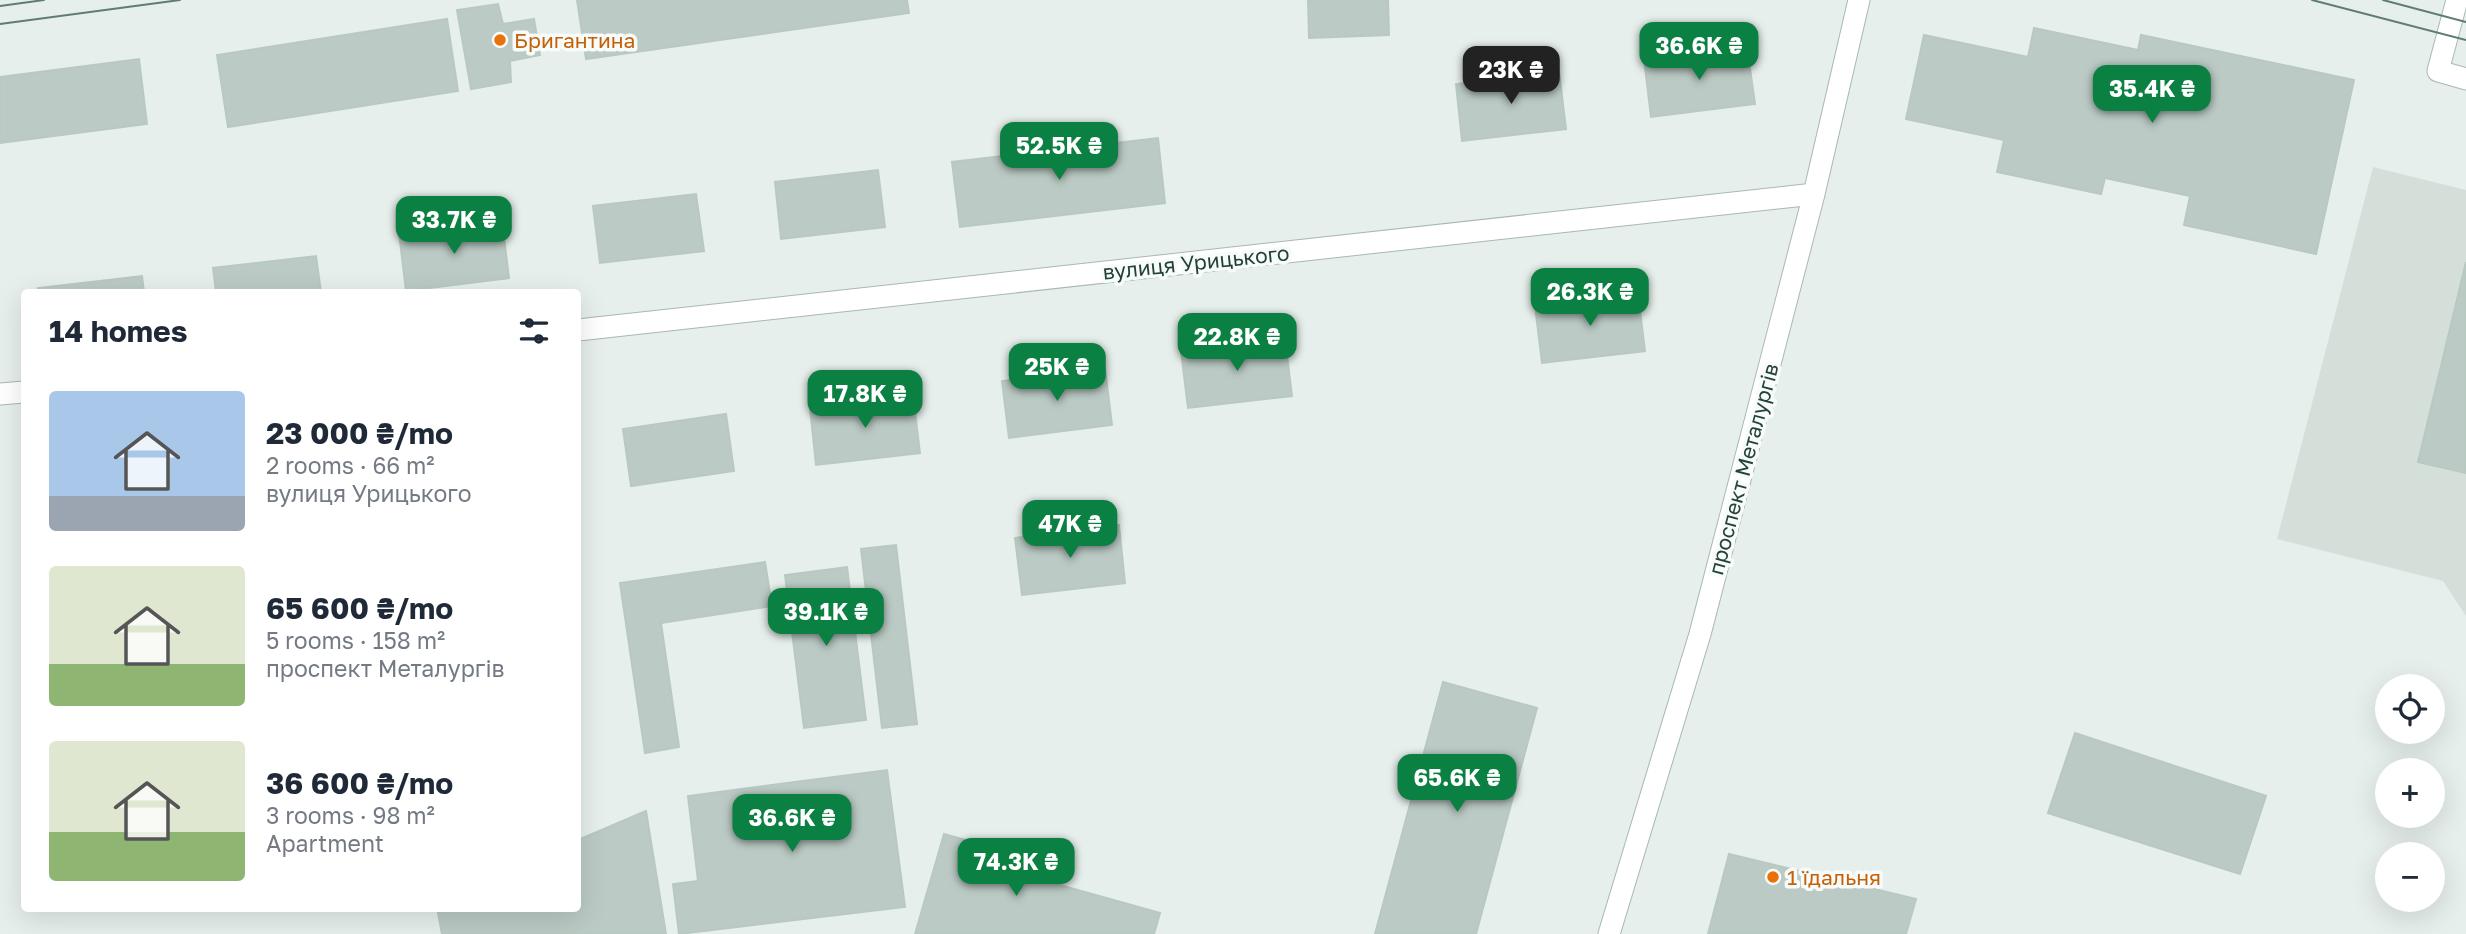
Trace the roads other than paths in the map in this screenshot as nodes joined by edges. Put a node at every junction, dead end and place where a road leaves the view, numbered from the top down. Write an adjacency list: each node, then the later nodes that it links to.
1 (1859, 0): 4 (street, проспект Металургів)
2 (2456, 0): 3 (street)
3 (2466, 79)
4 (1814, 194): 5 (street, вулиця Урицького); 8 (street, проспект Металургів)
5 (581, 330)
6 (21, 392): 7 (street)
7 (0, 394)
8 (1609, 934)

